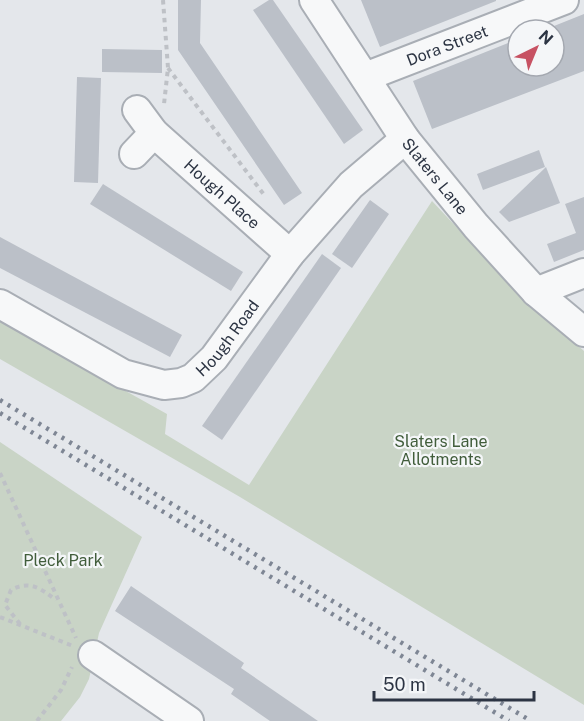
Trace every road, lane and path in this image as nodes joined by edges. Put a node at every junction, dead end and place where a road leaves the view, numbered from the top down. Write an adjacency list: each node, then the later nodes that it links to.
1 (164, 0): 4 (path)
2 (314, 0): 5 (street, Slaters Lane)
3 (564, 0): 5 (street, Dora Street)
4 (168, 68): 7 (path); 10 (path)
5 (364, 77): 8 (street, Slaters Lane)
6 (137, 110): 7 (street, Hough Place)
7 (154, 133): 9 (street); 11 (street, Hough Place)
8 (405, 139): 11 (street, Hough Road); 13 (street, Slaters Lane)
9 (134, 154)
10 (272, 206)
11 (290, 254): 14 (street, Hough Road)
12 (584, 273): 13 (street)
13 (536, 292): 15 (street, Slaters Lane)
14 (0, 304)
15 (584, 332)
16 (0, 473): 17 (path)
17 (57, 601): 19 (path); 20 (path)
18 (0, 617): 19 (path)
19 (21, 625): 20 (path)
20 (87, 652): 21 (path); 22 (street)
21 (37, 721)
22 (189, 721)

